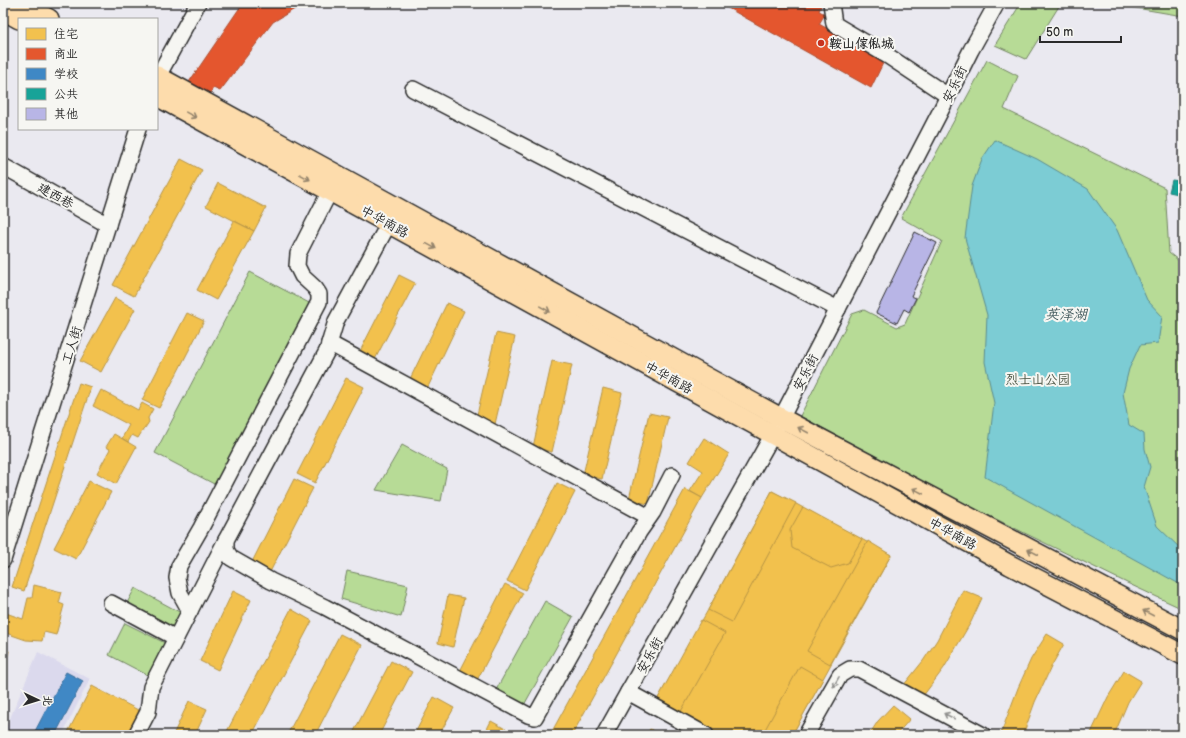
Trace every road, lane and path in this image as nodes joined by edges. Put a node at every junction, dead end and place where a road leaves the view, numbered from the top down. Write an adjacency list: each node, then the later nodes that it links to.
1 (19, 3): 7 (main road)
2 (198, 3): 8 (street)
3 (831, 3): 11 (street)
4 (997, 3): 11 (street, 安乐街)
5 (3, 10): 6 (main road)
6 (18, 18)
7 (47, 18)
8 (158, 75)
9 (158, 78): 20 (main road, 中华南路)
10 (413, 89): 18 (street)
11 (948, 96): 18 (street, 安乐街)
12 (158, 97): 15 (main road, 中华南路, one-way to 15)
13 (138, 130): 17 (street, 工人街)
14 (3, 166): 17 (street, 建西巷)
15 (330, 191): 16 (main road, 中华南路); 28 (street)
16 (389, 223): 19 (street); 20 (main road, 中华南路, one-way to 20)
17 (108, 225): 25 (street, 工人街)
18 (838, 309): 20 (street, 安乐街)
19 (329, 343): 22 (street); 23 (street)
20 (777, 426): 29 (main road, 中华南路, one-way to 20); 31 (main road, 中华南路); 32 (street, 安乐街)
21 (672, 475): 22 (street)
22 (649, 517): 24 (street)
23 (226, 540): 24 (street); 26 (street)
24 (231, 558): 26 (street)
25 (3, 560)
26 (213, 566): 28 (street)
27 (111, 603): 30 (street)
28 (190, 611): 30 (street)
29 (1183, 630)
30 (176, 638): 33 (street)
31 (1183, 655)
32 (628, 692): 34 (street, 安乐街); 35 (street)
33 (136, 735)
34 (604, 735)
35 (706, 735)
36 (806, 735): 37 (street, one-way to 36)
37 (983, 735)

